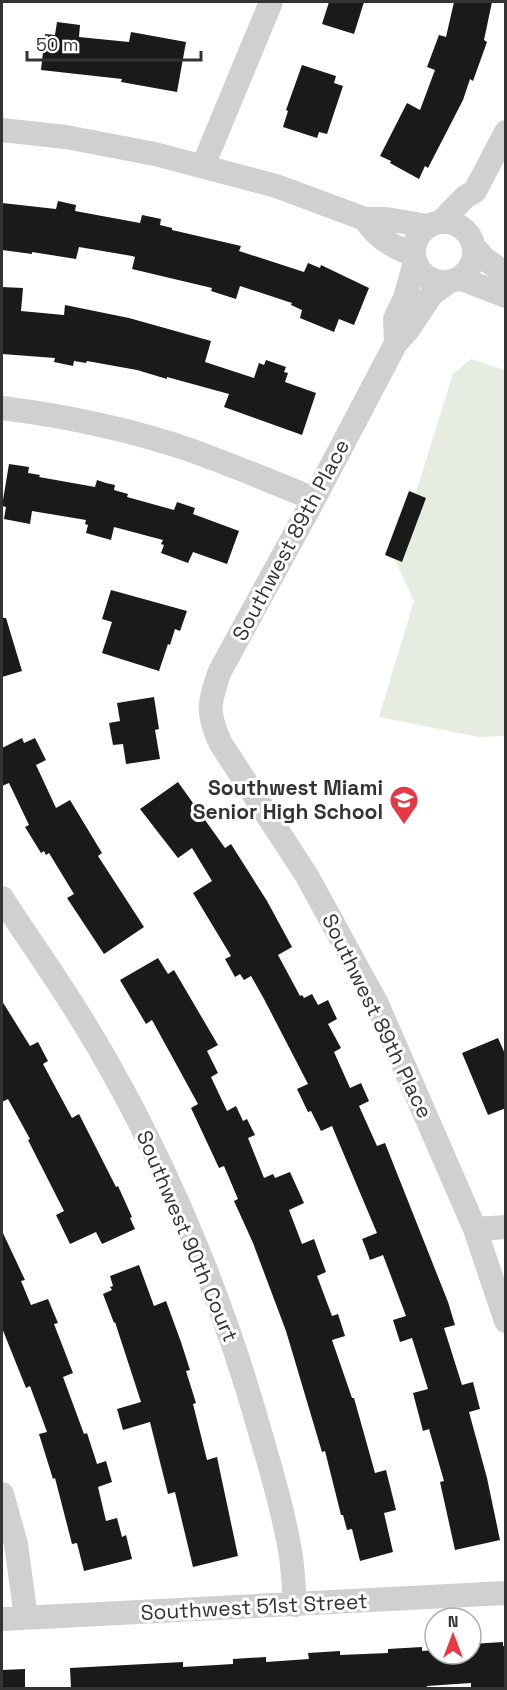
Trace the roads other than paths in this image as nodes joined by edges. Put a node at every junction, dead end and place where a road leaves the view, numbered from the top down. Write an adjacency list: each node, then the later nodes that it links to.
1 (271, 2): 4 (street)
2 (2, 130): 4 (street)
3 (506, 132): 5 (street)
4 (204, 166): 6 (street)
5 (476, 190): 7 (street); 8 (street)
6 (365, 219): 7 (street); 9 (street)
7 (435, 224): 8 (street); 9 (street)
8 (472, 241): 10 (street); 11 (street)
9 (415, 259): 11 (street); 13 (street, Southwest 89th Place)
10 (506, 274)
11 (454, 280): 12 (street); 13 (street, Southwest 89th Place)
12 (506, 296)
13 (396, 343): 15 (street, Southwest 89th Place)
14 (2, 408): 15 (street)
15 (314, 498): 18 (street, Southwest 89th Place)
16 (2, 898): 23 (street, Southwest 90th Court)
17 (506, 1227): 18 (street)
18 (475, 1229): 19 (street, Southwest 89th Place)
19 (499, 1276): 20 (street, Southwest 89th Place)
20 (506, 1321)
21 (2, 1494): 24 (street)
22 (506, 1593): 23 (street, Southwest 51st Street)
23 (295, 1605): 24 (street, Southwest 51st Street)
24 (26, 1618): 25 (street, Southwest 51st Street)
25 (2, 1619)

